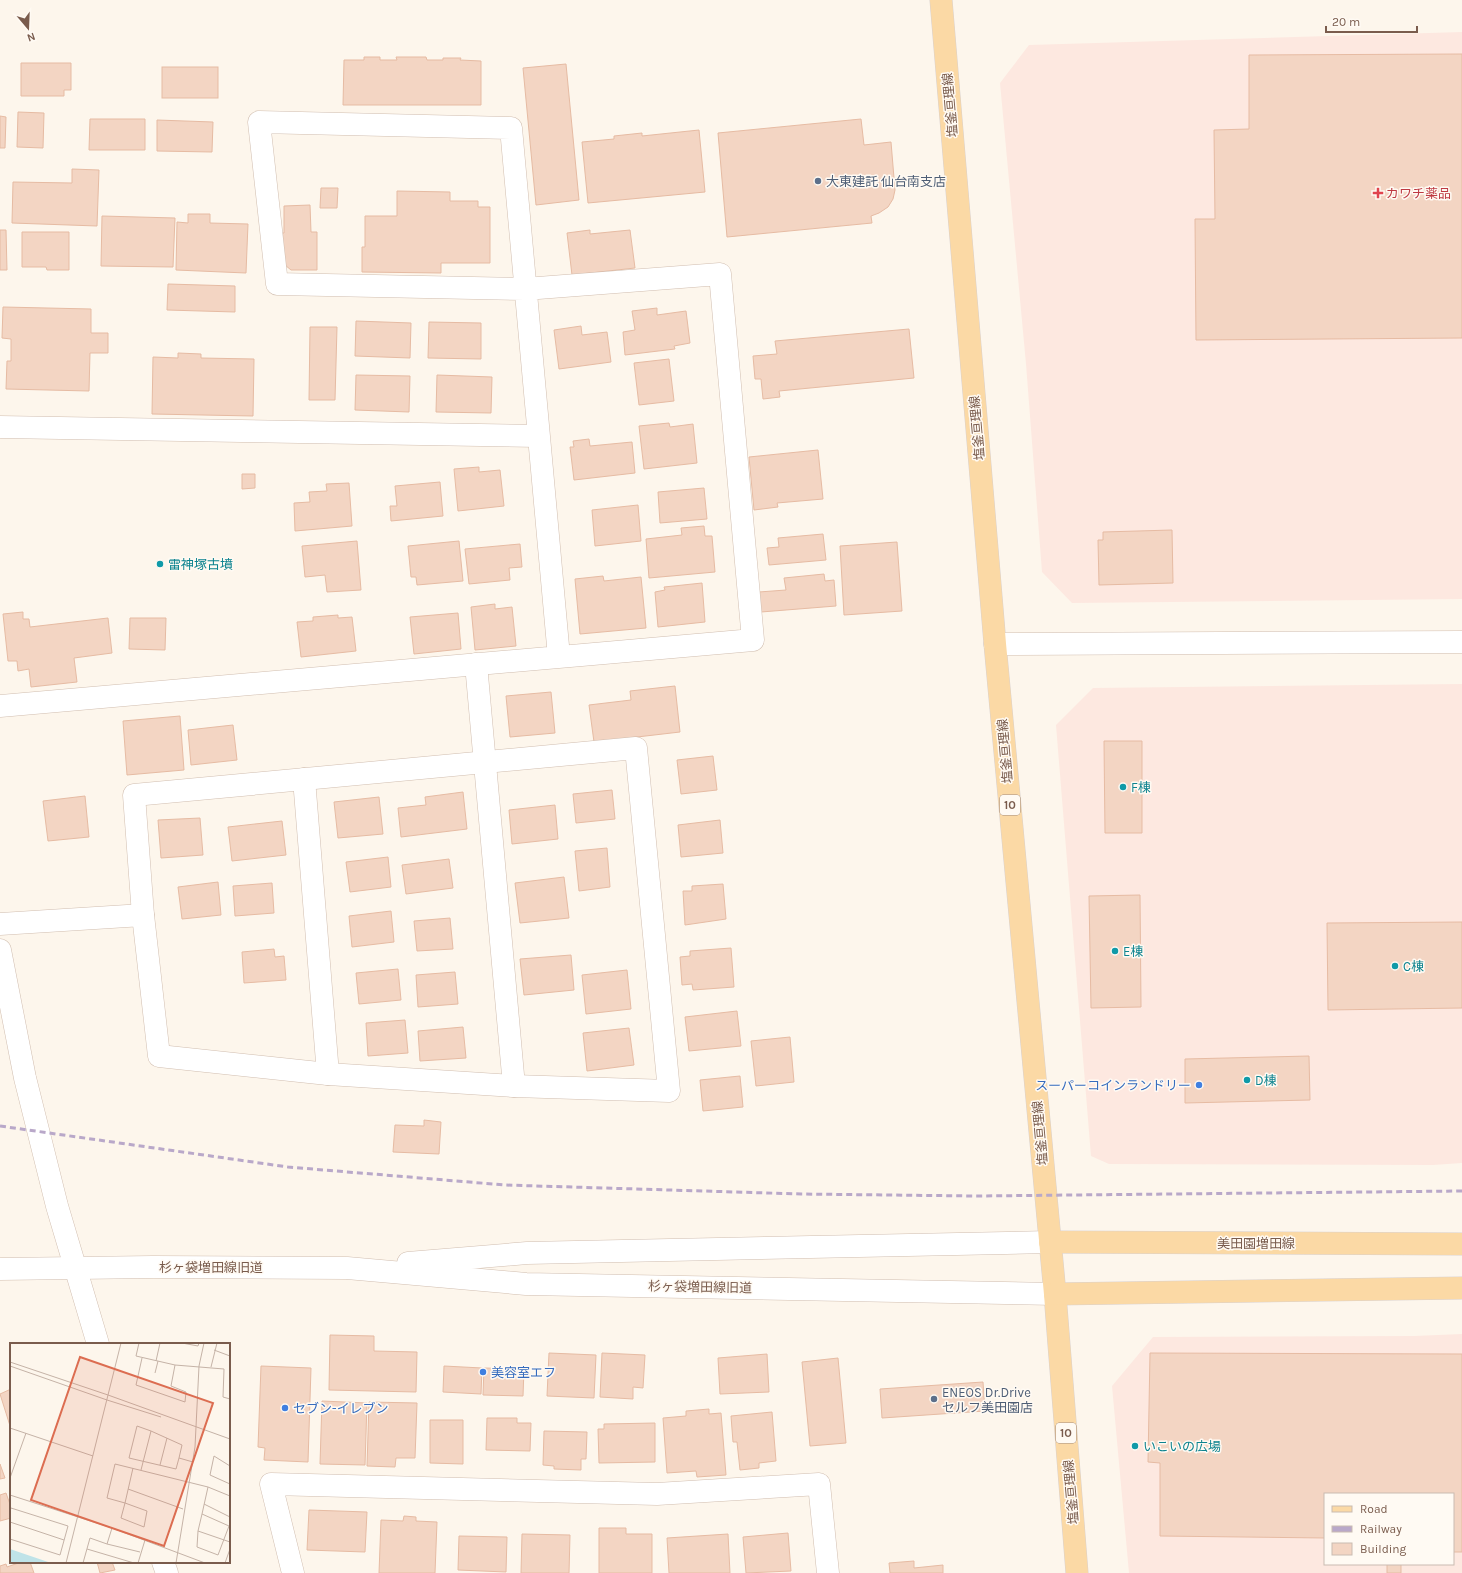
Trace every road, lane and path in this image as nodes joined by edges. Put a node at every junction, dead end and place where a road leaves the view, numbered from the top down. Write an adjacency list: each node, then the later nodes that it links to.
1 (941, 0): 6 (main road, 塩釜亘理線 / 10)
2 (525, 289): 2 (street); 4 (street); 7 (street)
3 (0, 427): 4 (street)
4 (538, 436): 7 (street)
5 (1462, 642): 6 (street)
6 (995, 644): 17 (main road, 塩釜亘理線 / 10)
7 (559, 657): 8 (street)
8 (476, 664): 9 (street); 10 (street)
9 (0, 706)
10 (485, 761): 11 (street); 16 (street); 16 (street)
11 (304, 779): 12 (street); 15 (street)
12 (143, 915): 13 (street); 15 (street)
13 (0, 924)
14 (0, 950): 19 (street)
15 (328, 1074): 16 (street)
16 (514, 1086)
17 (1050, 1242): 18 (main road, 美田園増田線); 20 (street, 杉ヶ袋増田線旧道); 23 (main road, 塩釜亘理線 / 10)
18 (1462, 1244)
19 (76, 1268): 20 (street, 杉ヶ袋増田線旧道); 21 (street, 杉ヶ袋増田線旧道); 24 (street)
20 (347, 1268): 23 (street, 杉ヶ袋増田線旧道)
21 (0, 1269)
22 (1462, 1288): 23 (main road)
23 (1055, 1294): 29 (main road, 塩釜亘理線 / 10)
24 (98, 1343)
25 (164, 1563): 26 (street)
26 (167, 1573)
27 (293, 1573): 28 (street)
28 (828, 1573)
29 (1077, 1573)

